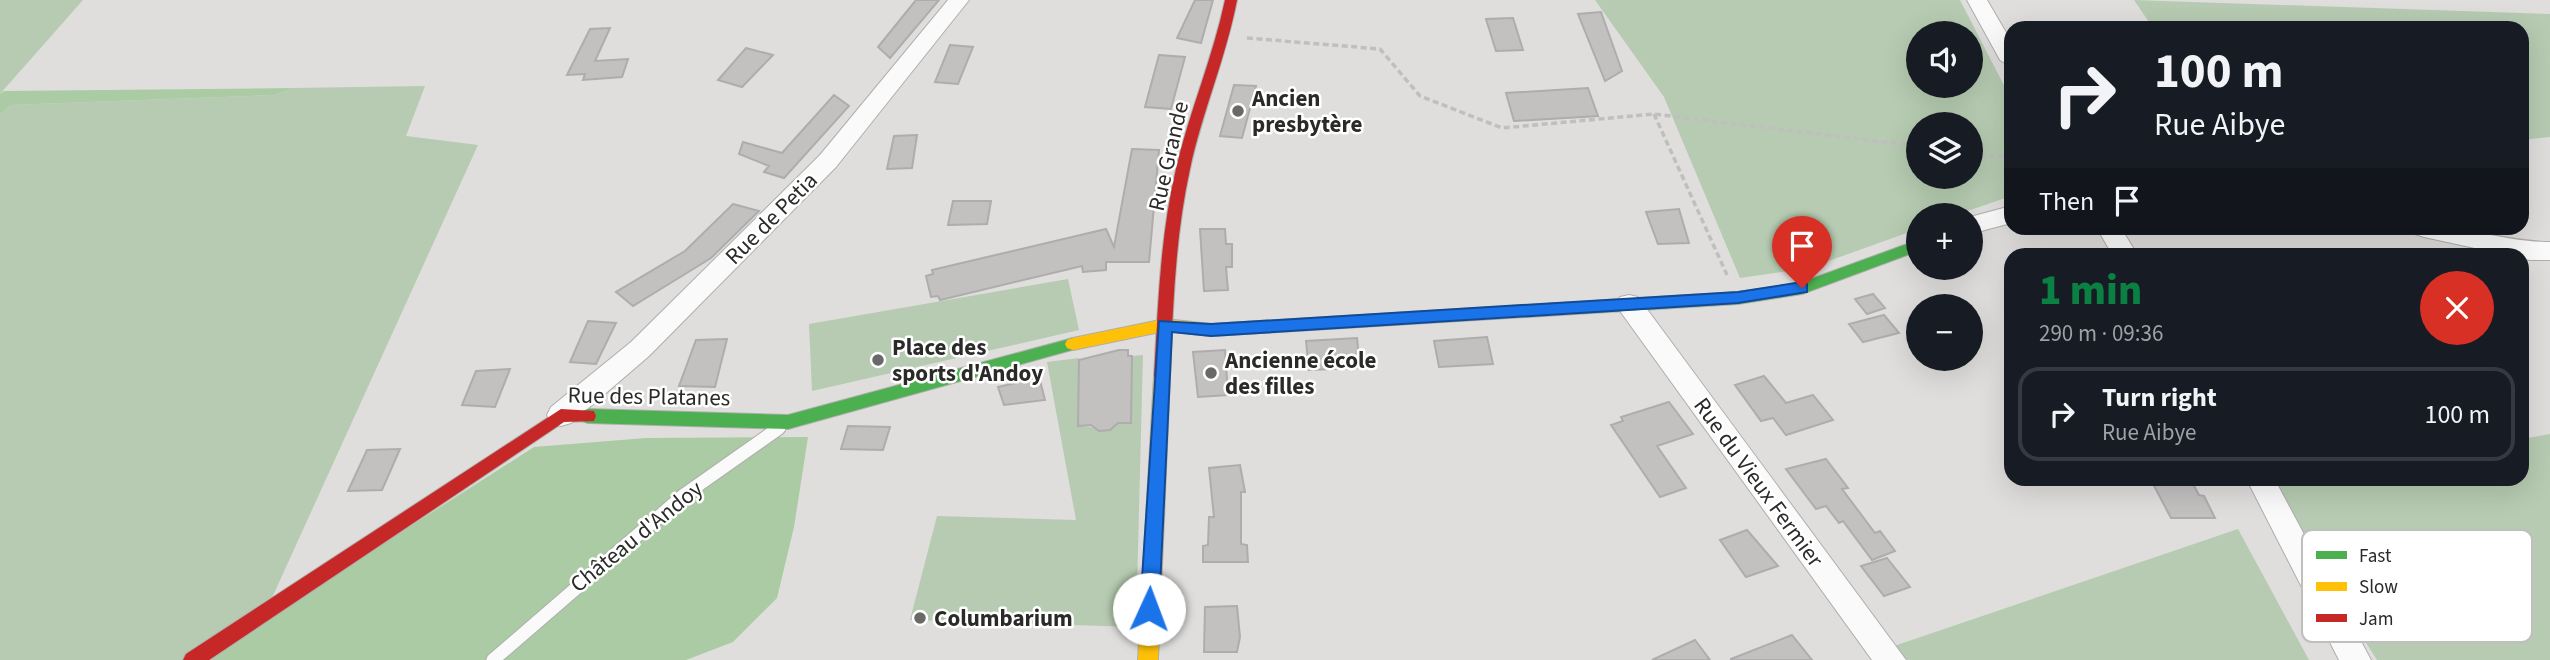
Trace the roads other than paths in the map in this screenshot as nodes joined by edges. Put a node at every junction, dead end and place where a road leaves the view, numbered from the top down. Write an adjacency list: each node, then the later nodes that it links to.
1 (959, 0): 14 (street, Rue de Petia)
2 (1231, 0): 13 (street, Rue Grande)
3 (1977, 0): 4 (street)
4 (2004, 48)
5 (2004, 217): 6 (street)
6 (1983, 223)
7 (2456, 235): 8 (street)
8 (2516, 248)
9 (1906, 249): 12 (street, Rue des Platanes)
10 (2529, 251): 11 (street)
11 (2550, 251)
12 (1629, 304): 13 (street, Rue des Platanes); 22 (street, Rue du Vieux Fermier)
13 (1165, 325): 15 (street, Rue des Platanes); 21 (street, Rue Grande)
14 (561, 415): 15 (street, Rue des Platanes); 19 (street, Rue des Platanes)
15 (788, 422): 20 (lane, Château d'Andoy)
16 (2264, 486): 17 (street)
17 (2302, 559)
18 (2346, 642): 23 (street)
19 (193, 660)
20 (493, 660)
21 (1148, 660)
22 (1890, 660)
23 (2355, 660)

